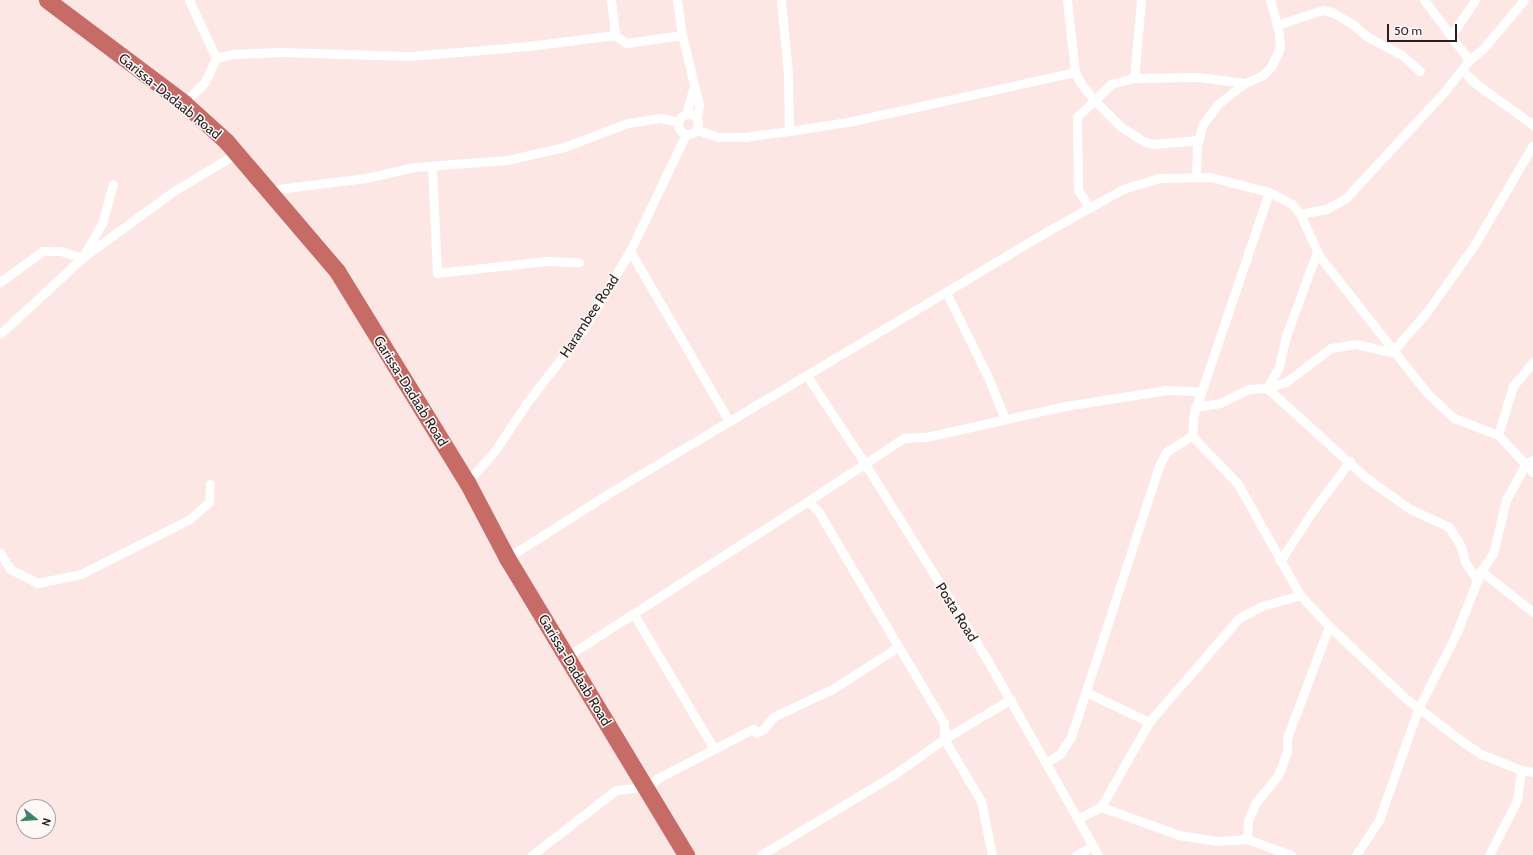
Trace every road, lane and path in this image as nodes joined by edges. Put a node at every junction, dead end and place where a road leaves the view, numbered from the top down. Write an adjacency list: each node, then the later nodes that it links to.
1 (47, 0): 25 (highway, Garissa-Dadaab Road)
2 (190, 0): 16 (street)
3 (611, 0): 13 (street)
4 (677, 0): 14 (street)
5 (781, 0): 31 (street)
6 (1067, 0): 20 (street)
7 (1141, 0): 21 (street)
8 (1270, 0): 12 (street)
9 (1424, 0): 15 (street)
10 (1475, 0): 15 (street)
11 (1524, 0): 17 (street)
12 (1277, 25): 18 (street); 22 (street)
13 (615, 35): 14 (street); 16 (street)
14 (682, 35): 23 (street)
15 (1451, 36): 17 (street)
16 (216, 58): 25 (street)
17 (1469, 60): 19 (street)
18 (1420, 70)
19 (1462, 70): 29 (street); 42 (street)
20 (1075, 72): 24 (street); 31 (street)
21 (1134, 78): 22 (street); 24 (street)
22 (1245, 83): 33 (street)
23 (693, 89): 26 (street); 27 (street)
24 (1093, 99): 33 (street); 41 (street)
25 (184, 103): 35 (highway, Garissa-Dadaab Road)
26 (686, 114): 27 (street); 28 (street)
27 (697, 118): 30 (street)
28 (678, 122): 32 (street); 36 (street)
29 (1533, 125)
30 (697, 130): 31 (street); 32 (street)
31 (789, 131)
32 (686, 134): 43 (street, Harambee Road)
33 (1198, 140): 37 (street)
34 (1532, 150): 50 (street)
35 (237, 153): 39 (highway, Garissa-Dadaab Road); 45 (street)
36 (432, 167): 39 (street); 46 (street)
37 (1196, 175): 40 (street); 41 (street)
38 (113, 184): 45 (street)
39 (270, 190): 64 (highway, Garissa-Dadaab Road)
40 (1270, 192): 42 (street); 54 (street)
41 (1090, 208): 48 (street)
42 (1300, 214): 44 (street)
43 (630, 251): 57 (street); 64 (street, Harambee Road)
44 (1317, 252): 50 (street); 53 (street)
45 (82, 258): 47 (street); 49 (street)
46 (579, 262)
47 (0, 282)
48 (946, 292): 52 (street); 56 (street)
49 (0, 334)
50 (1392, 352): 53 (street); 58 (street)
51 (1533, 362): 58 (street)
52 (807, 376): 57 (street); 62 (street, Posta Road)
53 (1267, 388): 55 (street); 60 (street)
54 (1201, 391): 55 (street); 56 (street)
55 (1195, 407): 59 (street)
56 (1005, 419): 62 (street)
57 (729, 421): 68 (street)
58 (1498, 435): 61 (street)
59 (1192, 436): 69 (street); 78 (street)
60 (1350, 461): 69 (street); 71 (street)
61 (1530, 461): 63 (street); 70 (street)
62 (864, 462): 66 (street); 79 (street, Posta Road)
63 (1533, 472)
64 (467, 482): 68 (highway, Garissa-Dadaab Road)
65 (210, 484): 67 (street)
66 (808, 501): 74 (street); 76 (street)
67 (0, 554)
68 (507, 558): 77 (highway, Garissa-Dadaab Road)
69 (1280, 561): 72 (street)
70 (1481, 571): 71 (street); 73 (street)
71 (1477, 580): 80 (street)
72 (1300, 595): 75 (street); 81 (street)
73 (1533, 612)
74 (634, 613): 77 (street); 83 (street)
75 (1329, 626): 80 (street); 90 (street)
76 (898, 647): 82 (street); 83 (street)
77 (566, 657): 87 (highway, Garissa-Dadaab Road)
78 (1088, 693): 81 (street); 84 (street)
79 (1011, 699): 82 (street); 84 (street, Posta Road)
80 (1418, 709): 85 (street); 99 (street)
81 (1149, 722): 88 (street)
82 (944, 739): 94 (street); 95 (street)
83 (714, 749): 87 (street)
84 (1046, 763): 89 (street, Posta Road)
85 (1521, 770): 86 (street); 100 (street)
86 (1533, 772)
87 (646, 787): 92 (street); 93 (highway, Garissa-Dadaab Road)
88 (1101, 807): 89 (street); 90 (street)
89 (1078, 820): 91 (street, Posta Road)
90 (1247, 839): 98 (street)
91 (1092, 847): 96 (street); 97 (street, Posta Road)
92 (532, 855)
93 (686, 855)
94 (761, 855)
95 (992, 855)
96 (1076, 855)
97 (1098, 855)
98 (1291, 855)
99 (1356, 855)
100 (1489, 855)

